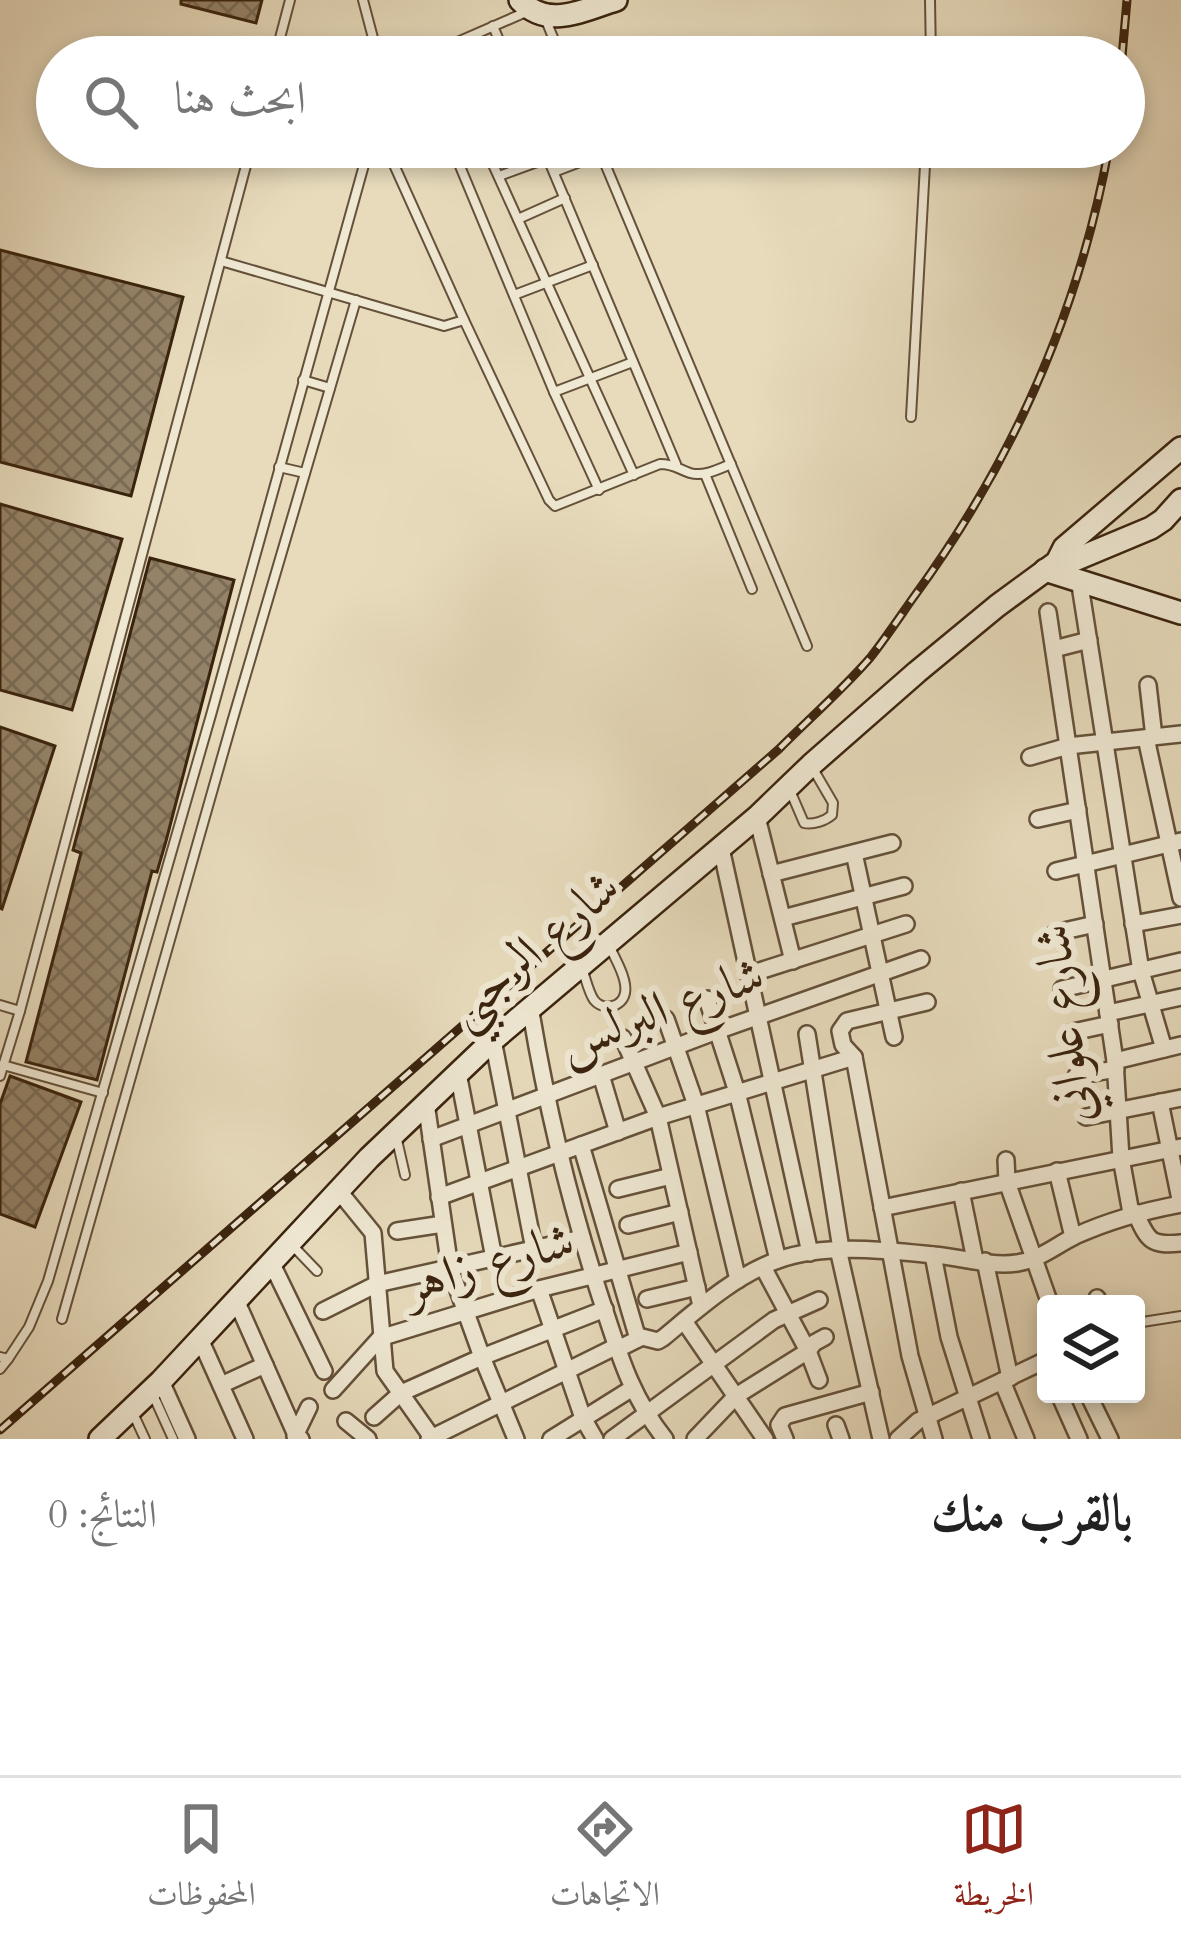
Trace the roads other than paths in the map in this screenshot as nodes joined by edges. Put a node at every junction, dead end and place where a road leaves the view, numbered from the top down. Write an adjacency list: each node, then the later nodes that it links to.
1 (290, 0): 7 (lane)
2 (363, 0): 8 (lane)
3 (616, 0): 5 (main road)
4 (930, 0): 12 (lane)
5 (533, 7): 6 (lane); 11 (lane)
6 (493, 26): 9 (lane); 10 (lane)
7 (281, 36)
8 (372, 36)
9 (474, 36)
10 (497, 36)
11 (549, 36)
12 (931, 36)
13 (245, 168): 27 (lane)
14 (363, 168): 30 (lane)
15 (395, 168): 33 (lane)
16 (461, 168): 31 (lane)
17 (495, 168): 24 (lane)
18 (514, 168): 24 (lane)
19 (553, 168): 23 (lane)
20 (562, 168): 23 (lane)
21 (608, 168): 42 (lane)
22 (925, 168): 39 (lane)
23 (554, 172): 25 (lane)
24 (499, 176): 26 (lane)
25 (565, 198): 26 (lane); 28 (lane)
26 (518, 219): 29 (lane)
27 (220, 261): 30 (lane); 104 (lane)
28 (593, 265): 29 (lane); 34 (lane)
29 (547, 282): 31 (lane); 35 (lane)
30 (327, 291): 32 (lane); 36 (lane)
31 (514, 295): 38 (lane)
32 (356, 300): 33 (lane); 37 (lane)
33 (464, 320): 47 (lane)
34 (633, 362): 35 (lane); 41 (lane)
35 (590, 378): 38 (lane); 46 (lane)
36 (303, 380): 37 (lane); 43 (lane)
37 (330, 388): 44 (lane)
38 (554, 392): 47 (lane)
39 (911, 417)
40 (1181, 448): 49 (main road)
41 (676, 464): 45 (lane); 46 (lane)
42 (731, 464): 45 (lane); 55 (lane)
43 (279, 467): 44 (lane); 58 (lane)
44 (305, 473): 59 (lane)
45 (705, 474): 51 (lane)
46 (634, 475): 47 (lane)
47 (599, 490)
48 (1181, 500): 49 (main road)
49 (1051, 566): 50 (main road); 65 (main road, شارع الرجبي)
50 (1079, 579): 53 (main road); 54 (street)
51 (752, 589)
52 (1048, 612): 56 (street, شارع علواني)
53 (1181, 613)
54 (1089, 640): 56 (street); 62 (street)
55 (807, 646)
56 (1054, 649): 63 (street, شارع علواني)
57 (1148, 685): 61 (street)
58 (212, 715): 59 (lane); 128 (lane)
59 (232, 722): 197 (lane)
60 (1181, 734): 61 (street)
61 (1150, 737): 62 (street); 71 (street)
62 (1105, 742): 63 (street); 74 (street)
63 (1068, 746): 64 (street); 67 (street, شارع علواني)
64 (1030, 757)
65 (811, 765): 66 (main road, شارع الرجبي); 66 (lane)
66 (789, 787): 68 (main road, شارع الرجبي)
67 (1078, 811): 69 (street); 75 (street, شارع علواني)
68 (757, 818): 72 (main road, شارع الرجبي); 77 (street)
69 (1038, 819)
70 (892, 843): 73 (street)
71 (1175, 843): 74 (street); 80 (street)
72 (722, 848): 88 (main road, شارع الرجبي); 95 (street)
73 (854, 853): 77 (street); 79 (street)
74 (1123, 855): 75 (street); 84 (street)
75 (1086, 864): 76 (street); 83 (street, شارع علواني)
76 (1056, 871)
77 (772, 874): 82 (street)
78 (904, 886): 79 (street)
79 (863, 896): 82 (street); 87 (street)
80 (1181, 898)
81 (1181, 915): 84 (street)
82 (783, 918): 90 (street)
83 (1095, 924): 86 (street); 96 (street, شارع علواني)
84 (1133, 924): 93 (street)
85 (906, 925): 87 (street)
86 (1055, 933)
87 (872, 935): 90 (street); 94 (street)
88 (608, 941): 92 (main road, شارع الرجبي); 92 (lane)
89 (921, 959): 94 (street, شارع البرلس)
90 (794, 961): 95 (street)
91 (1181, 961): 93 (street)
92 (580, 964): 103 (main road, شارع الرجبي)
93 (1141, 970): 96 (street); 101 (street)
94 (880, 973): 105 (street); 106 (street, شارع البرلس)
95 (750, 974): 106 (street)
96 (1103, 980): 97 (street); 107 (street, شارع علواني)
97 (1062, 989)
98 (1181, 997): 101 (street)
99 (707, 999): 109 (street)
100 (927, 1002): 105 (street)
101 (1151, 1004): 107 (street); 116 (street)
102 (0, 1005): 104 (lane)
103 (530, 1006): 114 (main road, شارع الرجبي); 129 (street)
104 (20, 1011): 119 (lane)
105 (888, 1011): 112 (street); 117 (street)
106 (759, 1017): 109 (street, شارع البرلس); 126 (street)
107 (1109, 1018): 110 (street); 120 (street, شارع علواني)
108 (666, 1019): 115 (street)
109 (717, 1031): 115 (street, شارع البرلس); 127 (street)
110 (1073, 1032)
111 (807, 1034): 121 (street)
112 (894, 1037)
113 (623, 1038): 118 (street)
114 (493, 1040): 122 (main road, شارع الرجبي); 134 (street)
115 (675, 1047): 118 (street, شارع البرلس); 133 (street)
116 (1173, 1047): 120 (street)
117 (854, 1057): 121 (street); 158 (street)
118 (633, 1063): 123 (street, شارع البرلس); 136 (street)
119 (3, 1065): 124 (lane); 128 (lane)
120 (1115, 1065): 125 (street); 135 (street, شارع علواني)
121 (812, 1069): 126 (street); 169 (street)
122 (458, 1073): 132 (main road, شارع الرجبي); 138 (street)
123 (601, 1075): 129 (street, شارع البرلس); 139 (street)
124 (0, 1076)
125 (1076, 1076)
126 (774, 1081): 127 (street); 172 (street)
127 (737, 1092): 133 (street); 178 (street)
128 (103, 1093): 208 (lane)
129 (545, 1096): 134 (street, شارع البرلس); 144 (street)
130 (1181, 1098): 131 (street)
131 (1160, 1102): 135 (street); 143 (street)
132 (426, 1103): 140 (main road, شارع الرجبي); 141 (street)
133 (696, 1105): 136 (street); 183 (street)
134 (507, 1111): 138 (street, شارع البرلس); 147 (street)
135 (1118, 1111): 137 (street); 145 (street, شارع علواني)
136 (658, 1118): 139 (street); 150 (street)
137 (1086, 1118)
138 (468, 1125): 141 (street, شارع البرلس); 151 (street)
139 (617, 1132): 142 (street)
140 (395, 1133): 149 (lane); 154 (main road, شارع الرجبي)
141 (431, 1139): 156 (street)
142 (581, 1144): 144 (street); 180 (street)
143 (1175, 1148): 145 (street); 157 (street)
144 (559, 1153): 147 (street); 165 (street)
145 (1121, 1158): 148 (street); 160 (street, شارع علواني)
146 (1006, 1160): 152 (street)
147 (518, 1168): 151 (street); 168 (street)
148 (1057, 1171): 152 (street); 164 (street)
149 (404, 1175)
150 (671, 1176): 153 (street); 159 (street)
151 (479, 1182): 156 (street); 174 (street)
152 (1007, 1182): 155 (street); 175 (street)
153 (618, 1189)
154 (338, 1190): 166 (main road, شارع الرجبي); 184 (street)
155 (961, 1191): 158 (street); 176 (street)
156 (439, 1197): 161 (street)
157 (1181, 1204): 160 (street)
158 (882, 1208): 171 (street)
159 (680, 1213): 162 (street); 170 (street)
160 (1133, 1213): 164 (street); 167 (street)
161 (442, 1224): 163 (street); 179 (street)
162 (628, 1225)
163 (397, 1231)
164 (1073, 1237): 175 (street)
165 (582, 1238): 168 (street); 182 (street)
166 (289, 1243): 177 (main road, شارع الرجبي); 181 (lane)
167 (1181, 1243)
168 (534, 1249): 174 (street)
169 (840, 1249): 171 (street); 172 (street); 221 (street)
170 (689, 1252): 180 (street, شارع زاهر); 185 (street)
171 (890, 1252): 173 (street); 232 (street)
172 (810, 1253): 178 (street)
173 (933, 1255): 176 (street); 224 (street)
174 (494, 1258): 179 (street)
175 (1034, 1259): 176 (street); 187 (street)
176 (980, 1260): 215 (street)
177 (271, 1262): 189 (main road, شارع الرجبي); 213 (street)
178 (770, 1263): 183 (street); 195 (street)
179 (451, 1268): 184 (street); 194 (street)
180 (618, 1270): 182 (street, شارع زاهر); 204 (street)
181 (317, 1271)
182 (594, 1276): 186 (street, شارع زاهر); 192 (street)
183 (739, 1280): 191 (street)
184 (377, 1284): 193 (street); 202 (street)
185 (697, 1287): 188 (street); 191 (street)
186 (539, 1289): 194 (street, شارع زاهر); 200 (street)
187 (1047, 1295)
188 (647, 1299)
189 (236, 1300): 203 (main road, شارع الرجبي); 209 (street)
190 (819, 1300): 195 (street)
191 (701, 1306): 198 (street)
192 (605, 1309): 200 (street); 205 (street)
193 (323, 1311)
194 (466, 1311): 202 (street, شارع زاهر); 207 (street)
195 (788, 1314): 206 (street); 210 (street)
196 (1181, 1316): 199 (lane)
197 (62, 1319)
198 (684, 1321): 204 (street); 210 (street)
199 (1145, 1322)
200 (553, 1329): 207 (street); 214 (street)
201 (825, 1337): 206 (street)
202 (380, 1338): 220 (street, شارع زاهر); 222 (street)
203 (200, 1339): 217 (street); 218 (main road, شارع الرجبي)
204 (638, 1339): 205 (street)
205 (618, 1348): 214 (street); 219 (street)
206 (808, 1351): 216 (street); 223 (street)
207 (482, 1357): 222 (street); 225 (street)
208 (4, 1358): 212 (lane)
209 (265, 1364): 217 (street); 236 (street)
210 (714, 1364): 223 (street); 230 (street)
211 (1037, 1365): 215 (street)
212 (0, 1369)
213 (324, 1371)
214 (567, 1371): 225 (street); 233 (street)
215 (1006, 1379): 224 (street); 255 (street)
216 (819, 1380)
217 (221, 1384): 242 (street)
218 (156, 1386): 229 (main road, شارع الرجبي); 240 (lane); 241 (street)
219 (632, 1389): 230 (street); 233 (street)
220 (333, 1390)
221 (871, 1392): 238 (street); 251 (street)
222 (401, 1394): 231 (street); 237 (street)
223 (736, 1396): 249 (street); 250 (street)
224 (968, 1397): 232 (street); 254 (street)
225 (501, 1403): 237 (street); 244 (street)
226 (1063, 1403): 256 (street)
227 (1092, 1403): 257 (street)
228 (309, 1407): 236 (street)
229 (132, 1409): 235 (main road, شارع الرجبي); 239 (lane)
230 (645, 1414): 247 (street); 248 (street)
231 (374, 1417)
232 (927, 1417): 252 (street); 253 (street)
233 (584, 1418): 245 (street); 246 (street)
234 (346, 1421): 243 (street)
235 (103, 1438)
236 (297, 1438)
237 (430, 1438)
238 (781, 1438)
239 (145, 1439)
240 (172, 1439)
241 (187, 1439)
242 (245, 1439)
243 (368, 1439)
244 (516, 1439)
245 (550, 1439)
246 (595, 1439)
247 (612, 1439)
248 (665, 1439)
249 (694, 1439)
250 (765, 1439)
251 (881, 1439)
252 (898, 1439)
253 (934, 1439)
254 (981, 1439)
255 (1025, 1439)
256 (1079, 1439)
257 (1110, 1439)

